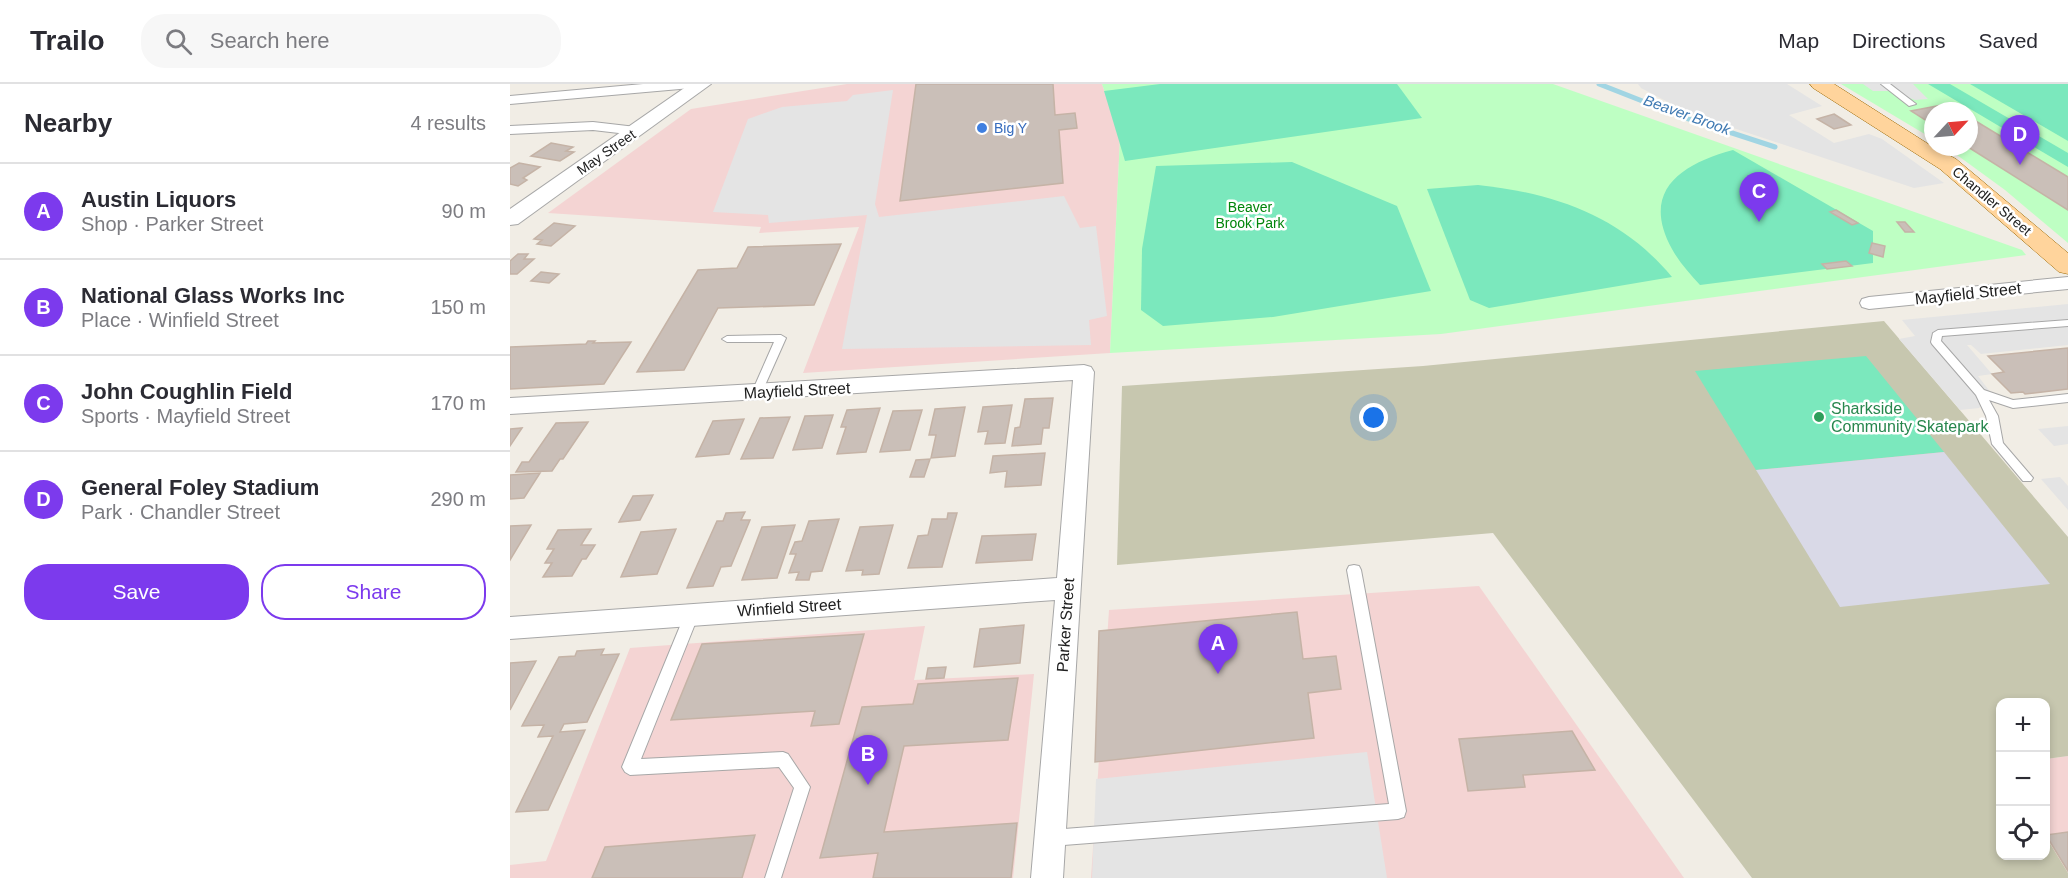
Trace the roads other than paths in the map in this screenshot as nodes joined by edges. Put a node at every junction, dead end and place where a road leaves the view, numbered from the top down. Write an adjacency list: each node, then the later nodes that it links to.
1 (691, 84): 5 (street)
2 (702, 84): 8 (street, May Street)
3 (1820, 84): 10 (main road, Chandler Street)
4 (1885, 84): 6 (lane)
5 (510, 100)
6 (1912, 104)
7 (510, 130): 8 (street)
8 (636, 131): 9 (street, May Street)
9 (510, 219)
10 (2068, 266)
11 (2068, 283): 12 (street, Mayfield Street)
12 (1869, 303)
13 (2068, 323): 17 (lane)
14 (727, 339): 16 (lane)
15 (1084, 372): 16 (street, Mayfield Street); 22 (street, Parker Street)
16 (756, 392): 19 (street, Mayfield Street)
17 (1980, 393): 18 (lane); 20 (lane)
18 (2068, 398)
19 (510, 406)
20 (2027, 478)
21 (1353, 570): 25 (lane)
22 (1068, 588): 23 (street, Winfield Street); 25 (street, Parker Street)
23 (692, 614): 24 (street, Winfield Street); 26 (lane)
24 (510, 628)
25 (1050, 838): 27 (street, Parker Street)
26 (773, 878)
27 (1047, 878)

